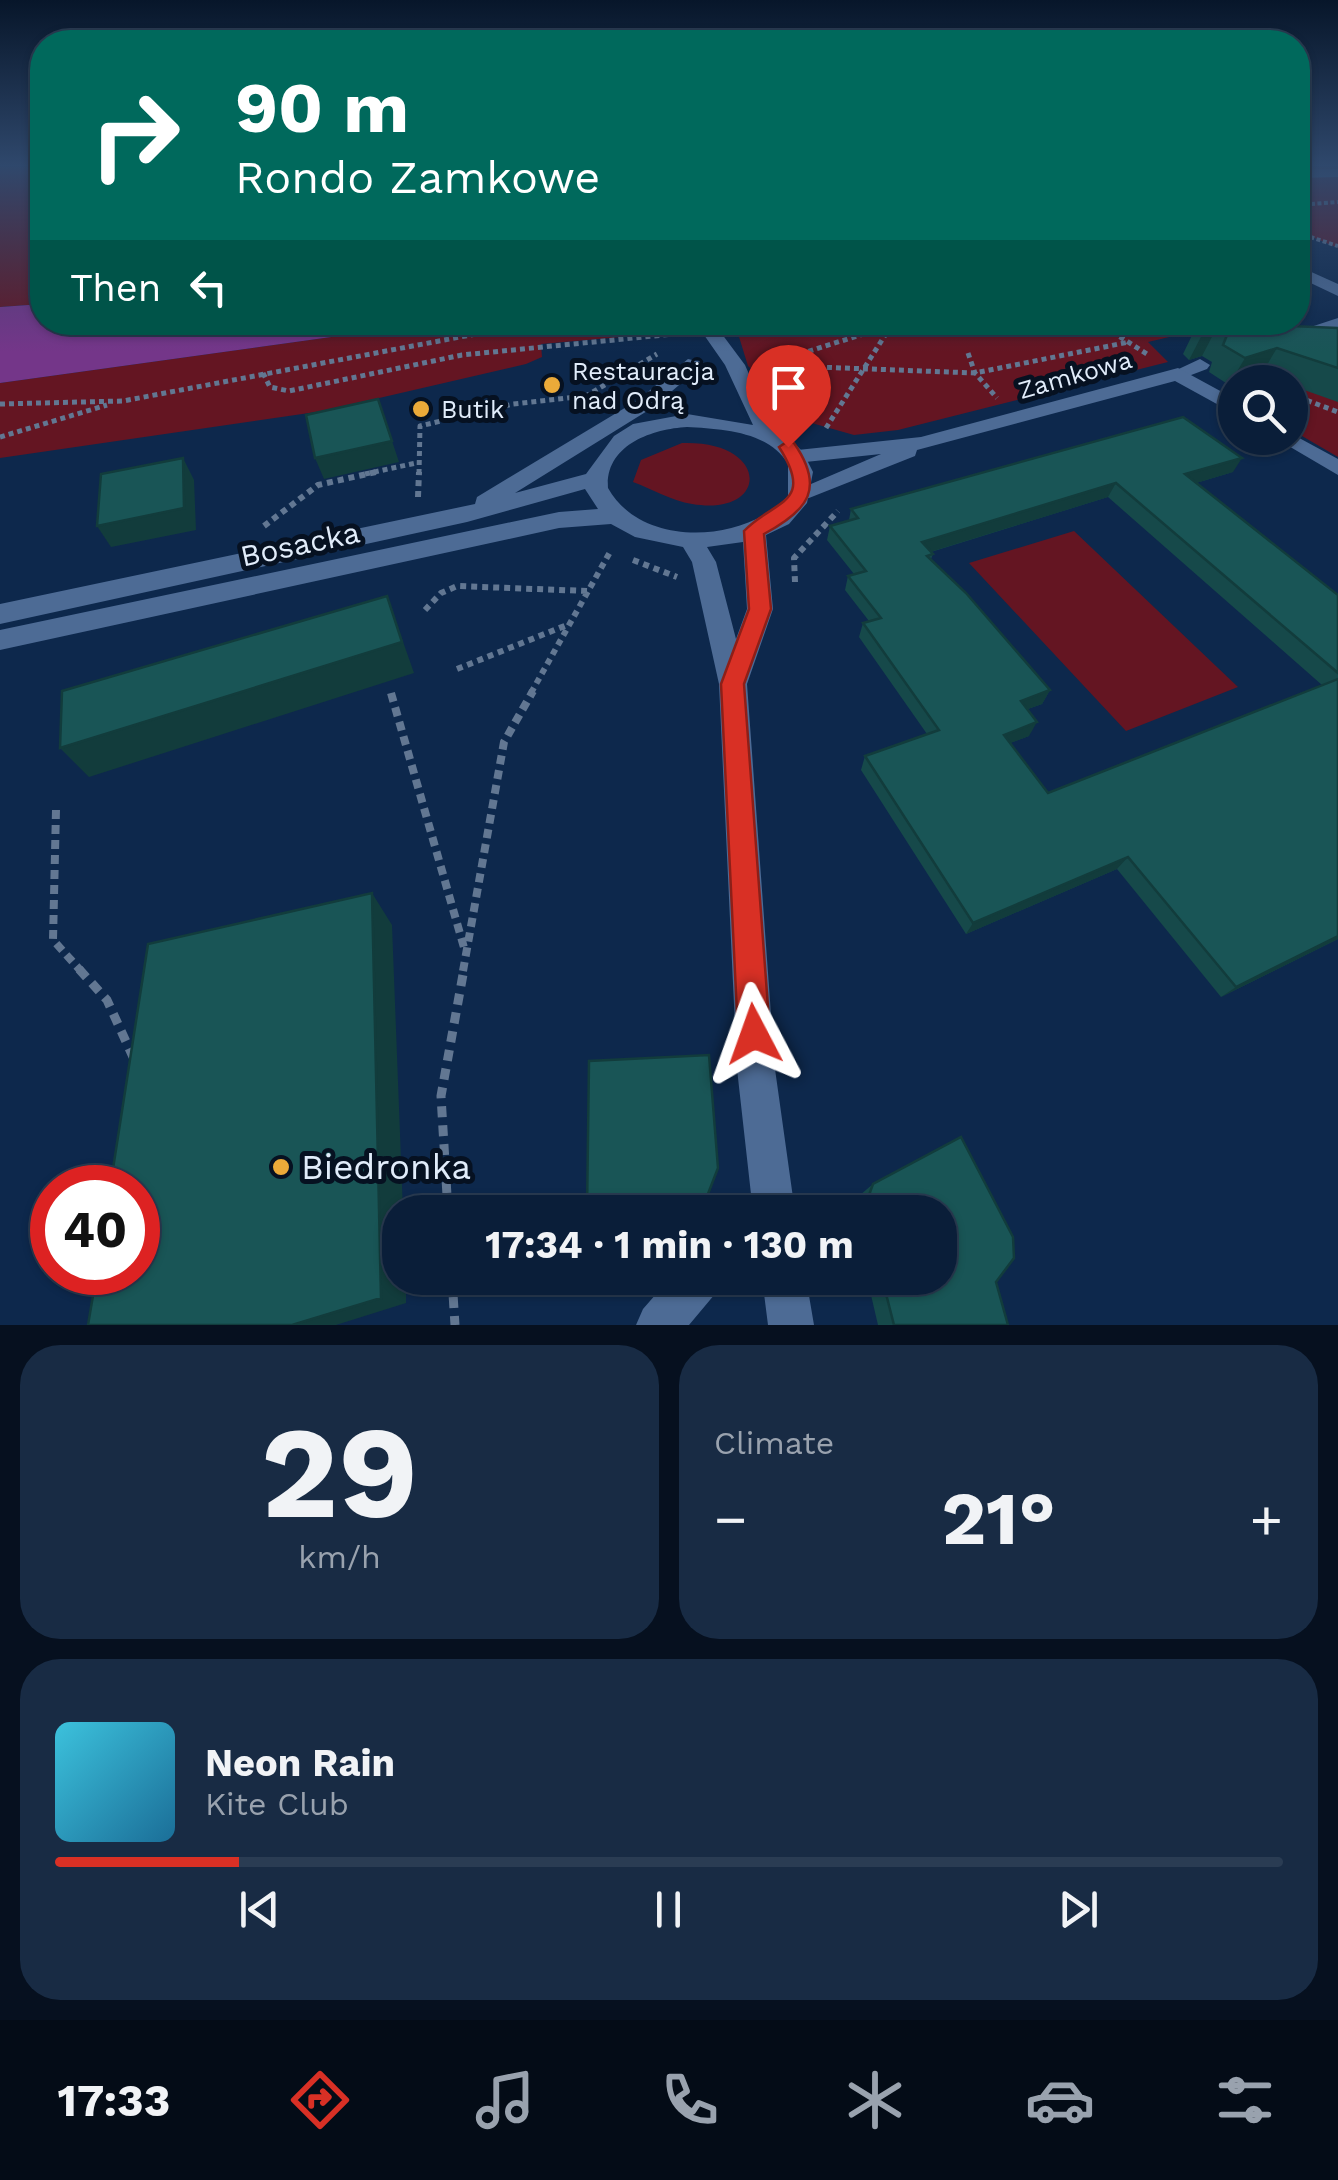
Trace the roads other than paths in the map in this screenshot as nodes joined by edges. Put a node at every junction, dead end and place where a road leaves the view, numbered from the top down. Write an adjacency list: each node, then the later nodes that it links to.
1 (1310, 277): 2 (street)
2 (1338, 291)
3 (1338, 323): 4 (street)
4 (1310, 331)
5 (704, 335): 11 (street)
6 (712, 335): 17 (street)
7 (1296, 335): 9 (street)
8 (1302, 335): 10 (street)
9 (1272, 343)
10 (1338, 348)
11 (695, 363): 15 (street); 22 (street)
12 (1200, 366): 13 (street)
13 (1178, 374): 14 (street, Zamkowa); 16 (street, Zamkowa)
14 (1218, 398)
15 (672, 422): 17 (street); 20 (street)
16 (922, 443): 17 (street, Zamkowa); 21 (street, Zamkowa)
17 (788, 448): 21 (street)
18 (1308, 451): 19 (street)
19 (1338, 468)
20 (596, 479): 22 (street, Bosacka); 23 (street)
21 (801, 493): 24 (street)
22 (467, 514): 26 (street, Bosacka)
23 (614, 516): 25 (street); 27 (street, Bosacka)
24 (754, 531): 25 (street); 28 (street)
25 (692, 541): 28 (street)
26 (0, 614)
27 (0, 640)
28 (733, 684): 29 (street)
29 (766, 1195)
30 (685, 1295): 32 (street)
31 (787, 1295): 33 (street)
32 (659, 1325)
33 (791, 1325)

